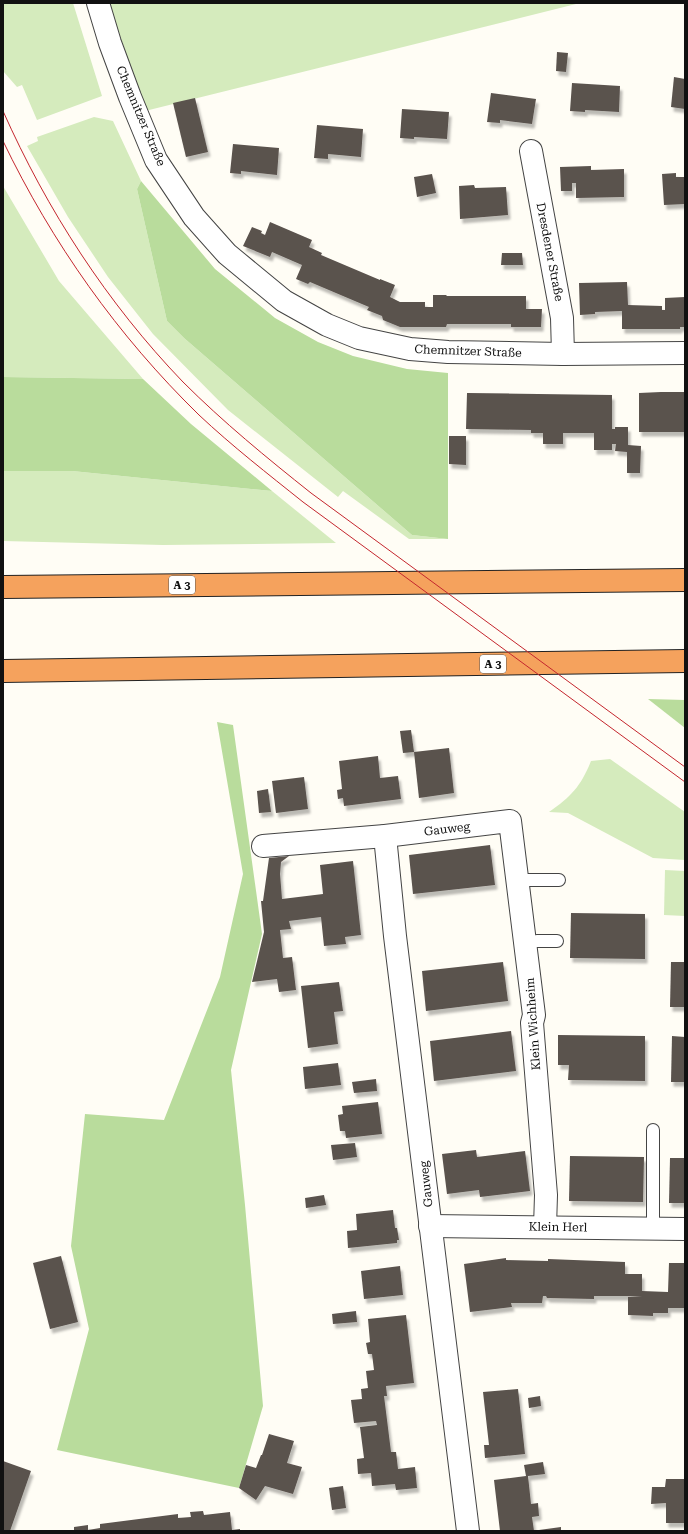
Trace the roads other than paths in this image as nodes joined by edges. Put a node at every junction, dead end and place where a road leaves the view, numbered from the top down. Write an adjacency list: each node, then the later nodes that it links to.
1 (98, 3): 4 (street, Chemnitzer Straße)
2 (531, 152): 4 (street, Dresdener Straße)
3 (685, 352): 4 (street, Chemnitzer Straße)
4 (563, 354)
5 (685, 580): 6 (highway, A 3)
6 (3, 587)
7 (685, 662): 8 (highway, A 3)
8 (3, 671)
9 (510, 821): 10 (street, Gauweg); 13 (street, Klein Wichheim)
10 (385, 836): 11 (street, Gauweg); 17 (street, Gauweg)
11 (263, 846)
12 (559, 880): 13 (lane)
13 (518, 881): 15 (street, Klein Wichheim)
14 (557, 941): 15 (lane)
15 (525, 944): 18 (street, Klein Wichheim)
16 (652, 1130): 19 (lane)
17 (430, 1226): 18 (street, Klein Herl); 21 (street, Gauweg)
18 (545, 1227): 19 (street, Klein Herl)
19 (653, 1229): 20 (street, Klein Herl)
20 (685, 1229)
21 (468, 1531)

